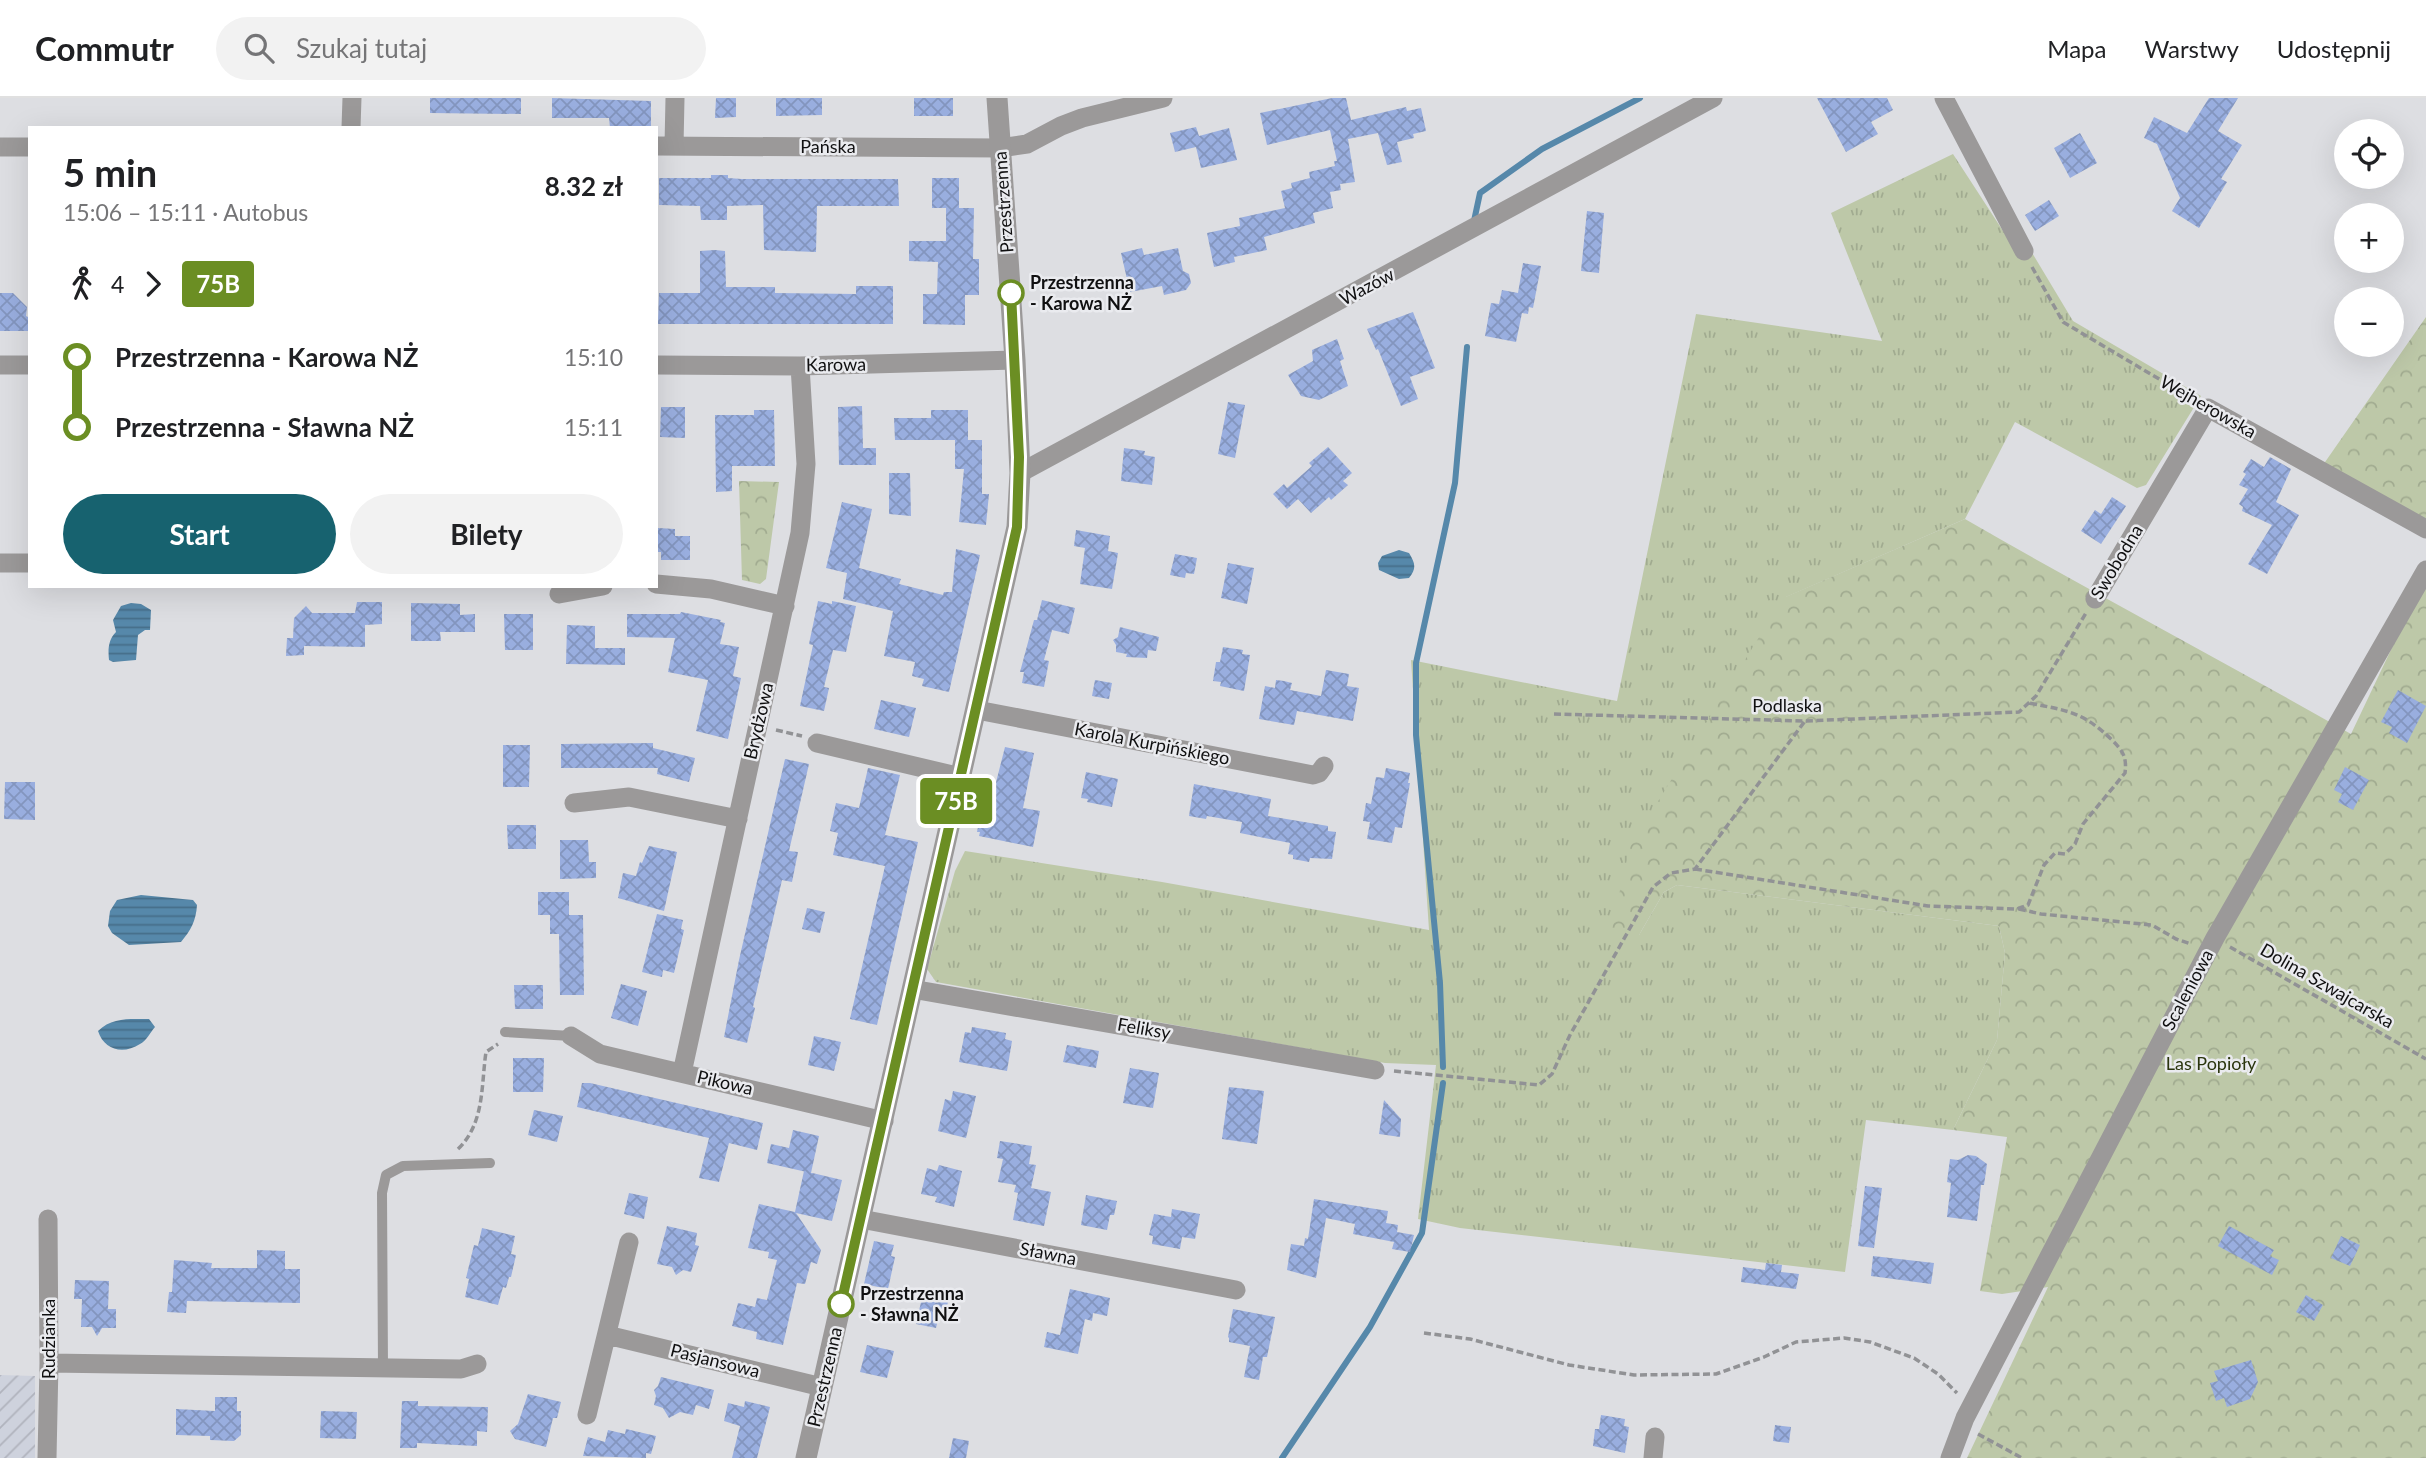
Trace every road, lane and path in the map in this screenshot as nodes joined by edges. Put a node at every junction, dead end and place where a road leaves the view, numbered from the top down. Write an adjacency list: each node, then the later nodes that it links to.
1 (352, 98): 7 (street)
2 (675, 98): 8 (street)
3 (997, 98): 11 (street, Przestrzenna)
4 (1163, 98): 11 (street, Pańska)
5 (1713, 98): 19 (street, Wazów)
6 (1944, 98): 12 (street)
7 (351, 126)
8 (665, 146): 11 (street, Pańska)
9 (0, 147): 10 (street)
10 (28, 147)
11 (1000, 148): 13 (street, Przestrzenna)
12 (2024, 251): 18 (path, Wejherowska)
13 (1015, 360): 17 (street, Karowa); 19 (street, Przestrzenna)
14 (0, 365): 15 (street)
15 (28, 365)
16 (658, 365): 17 (street, Karowa)
17 (800, 366): 28 (street, Brydżowa)
18 (2208, 408): 20 (street, Wejherowska); 27 (street, Swobodna)
19 (1020, 473): 30 (street, Przestrzenna)
20 (2426, 529)
21 (0, 563): 22 (street)
22 (28, 563)
23 (2426, 570): 42 (street, Scaleniowa)
24 (658, 584): 28 (street)
25 (592, 588): 26 (street)
26 (559, 594)
27 (2095, 599): 29 (path, Swobodna)
28 (785, 606): 34 (street, Brydżowa)
29 (2029, 703): 31 (path, Swobodna); 41 (path)
30 (977, 710): 36 (street, Karola Kurpińskiego); 37 (street, Przestrzenna)
31 (2019, 712): 33 (path, Podlaska)
32 (1554, 714): 33 (path, Podlaska)
33 (1805, 721): 40 (path)
34 (758, 726): 35 (path); 39 (street, Brydżowa)
35 (817, 743): 37 (street)
36 (1324, 766)
37 (961, 777): 43 (street, Przestrzenna)
38 (574, 803): 39 (street)
39 (737, 819): 49 (street, Brydżowa)
40 (1695, 869): 41 (path, Dolina Szwajcarska); 48 (path)
41 (2017, 909): 42 (path, Dolina Szwajcarska)
42 (2212, 944): 47 (path, Dolina Szwajcarska); 64 (street, Scaleniowa)
43 (912, 989): 48 (street, Feliksy); 50 (street, Przestrzenna)
44 (505, 1032): 45 (lane)
45 (516, 1032): 46 (lane); 52 (path)
46 (571, 1037): 49 (street, Pikowa)
47 (2426, 1059)
48 (1375, 1070)
49 (682, 1073): 50 (street, Pikowa)
50 (884, 1121): 54 (street, Przestrzenna)
51 (490, 1163): 52 (lane)
52 (442, 1165): 61 (lane)
53 (48, 1219): 59 (street, Rudzianka)
54 (861, 1219): 56 (street, Sławna); 62 (street, Przestrzenna)
55 (629, 1242): 58 (street)
56 (1236, 1290)
57 (1424, 1334): 64 (path)
58 (607, 1335): 62 (street, Pasjansowa); 63 (street)
59 (49, 1363): 61 (street); 66 (street, Rudzianka)
60 (477, 1364): 61 (street)
61 (383, 1368)
62 (822, 1387): 67 (street, Przestrzenna)
63 (587, 1415)
64 (1965, 1420): 69 (street, Scaleniowa); 70 (path)
65 (1655, 1437): 68 (street)
66 (47, 1458)
67 (806, 1458)
68 (1653, 1458)
69 (1950, 1458)
70 (2022, 1458)

